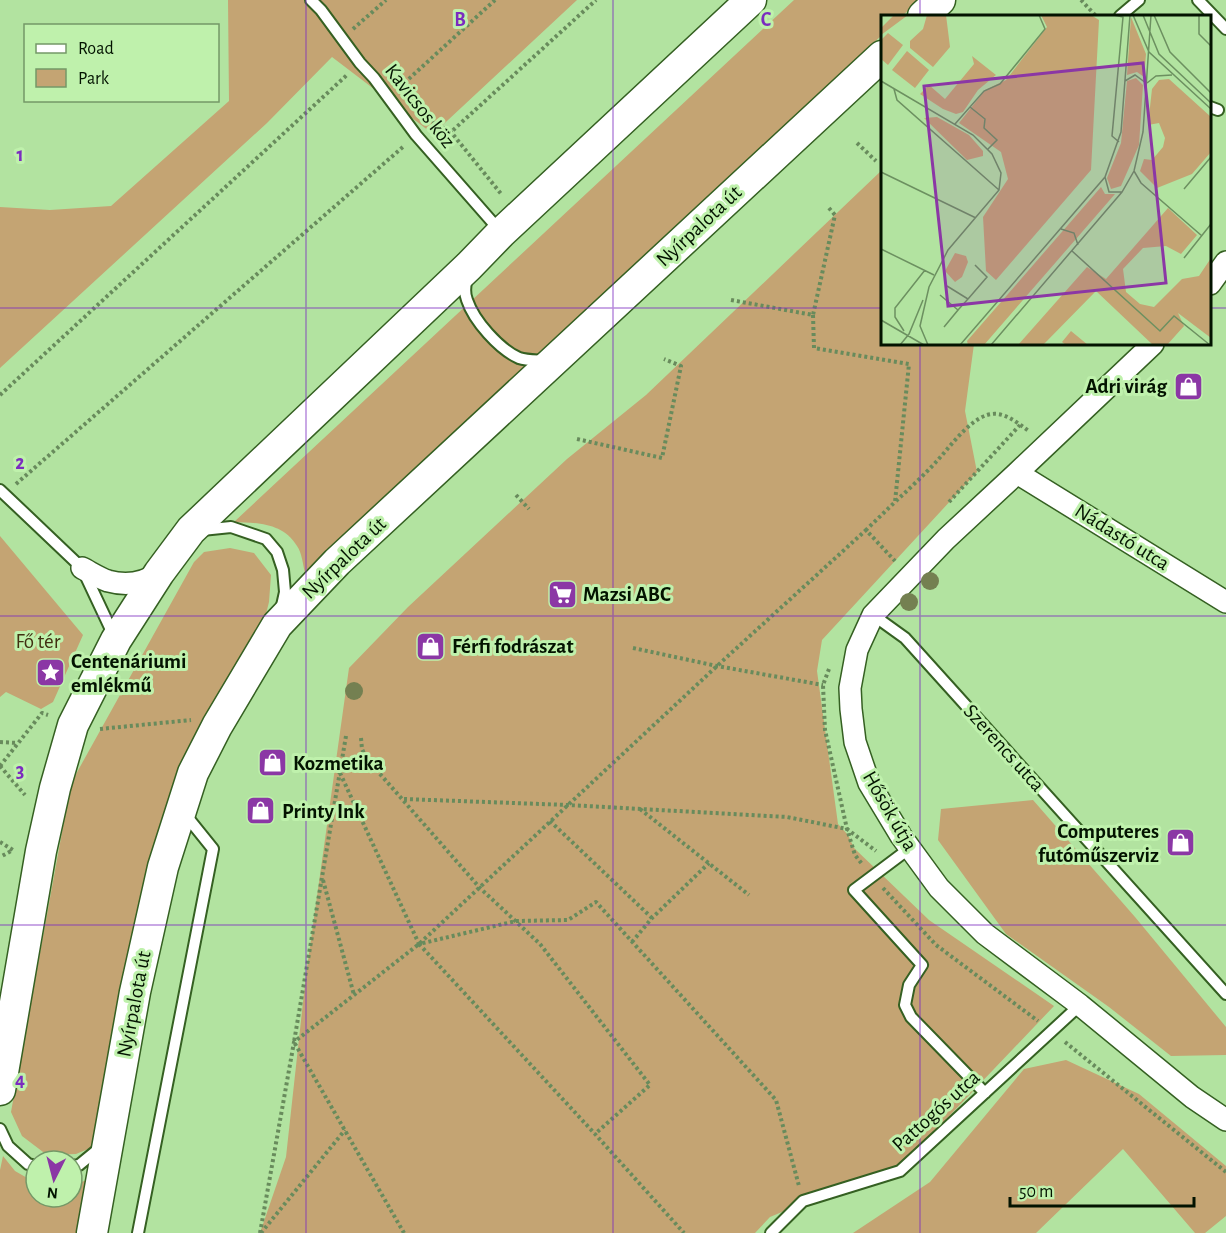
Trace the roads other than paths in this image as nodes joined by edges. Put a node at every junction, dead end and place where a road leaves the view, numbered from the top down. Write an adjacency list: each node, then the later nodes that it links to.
1 (312, 0): 10 (lane, Kavicsos köz)
2 (751, 0): 10 (main road)
3 (940, 0): 6 (main road)
4 (1139, 0): 7 (lane)
5 (1198, 0): 8 (lane)
6 (924, 15)
7 (1121, 15)
8 (1226, 29)
9 (881, 57): 15 (main road, Nyírpalota út)
10 (501, 233): 12 (main road)
11 (1226, 262): 13 (street)
12 (469, 266): 15 (lane); 18 (main road)
13 (1211, 281)
14 (1152, 345): 16 (street, Hősök útja)
15 (554, 362): 23 (main road, Nyírpalota út)
16 (1017, 473): 21 (street, Nádastó utca); 22 (street, Hősök útja)
17 (2, 493): 19 (lane)
18 (191, 530): 20 (main road); 23 (lane)
19 (82, 568): 20 (street); 24 (lane)
20 (159, 573): 24 (main road)
21 (1226, 602)
22 (873, 615): 26 (street, Hősök útja); 27 (lane, Szerencs utca)
23 (277, 625): 25 (main road, Nyírpalota út)
24 (116, 640): 29 (main road)
25 (181, 810): 33 (main road, Nyírpalota út); 37 (lane)
26 (905, 842): 28 (street, Hősök útja); 30 (lane)
27 (1226, 994)
28 (1080, 1005): 30 (lane, Pattogós utca); 31 (street, Hősök útja)
29 (0, 1090)
30 (985, 1093): 38 (lane, Pattogós utca)
31 (1226, 1120)
32 (0, 1129): 34 (lane)
33 (109, 1142): 35 (lane); 36 (main road, Nyírpalota út)
34 (24, 1160)
35 (84, 1161)
36 (92, 1233)
37 (138, 1233)
38 (771, 1233)

